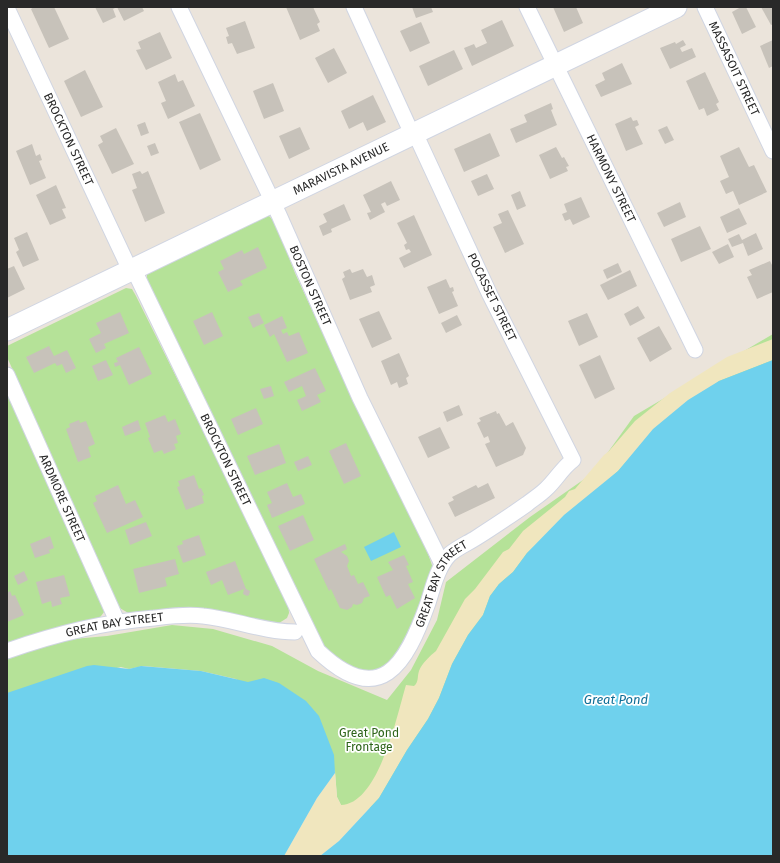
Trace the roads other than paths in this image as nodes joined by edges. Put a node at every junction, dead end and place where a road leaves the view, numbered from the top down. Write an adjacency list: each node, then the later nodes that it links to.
1 (179, 7): 10 (street, BOSTON STREET)
2 (354, 7): 8 (street, POCASSET STREET)
3 (527, 7): 7 (street, HARMONY STREET)
4 (676, 7): 7 (main road, MARAVISTA AVENUE)
5 (705, 7): 9 (street, MASSASOIT STREET)
6 (7, 8): 11 (street, BROCKTON STREET)
7 (556, 65): 8 (main road, MARAVISTA AVENUE); 13 (street, HARMONY STREET)
8 (413, 133): 10 (main road, MARAVISTA AVENUE); 15 (street, POCASSET STREET)
9 (773, 151)
10 (273, 201): 11 (main road, MARAVISTA AVENUE); 16 (street, BOSTON STREET)
11 (131, 269): 12 (main road, MARAVISTA AVENUE); 20 (street, BROCKTON STREET)
12 (7, 330)
13 (695, 350)
14 (7, 375): 17 (street, ARDMORE STREET)
15 (573, 460): 16 (street, GREAT BAY STREET)
16 (442, 564): 20 (street, GREAT BAY STREET)
17 (118, 621): 18 (street, GREAT BAY STREET); 19 (street, GREAT BAY STREET)
18 (295, 632)
19 (7, 651)
20 (318, 651)

